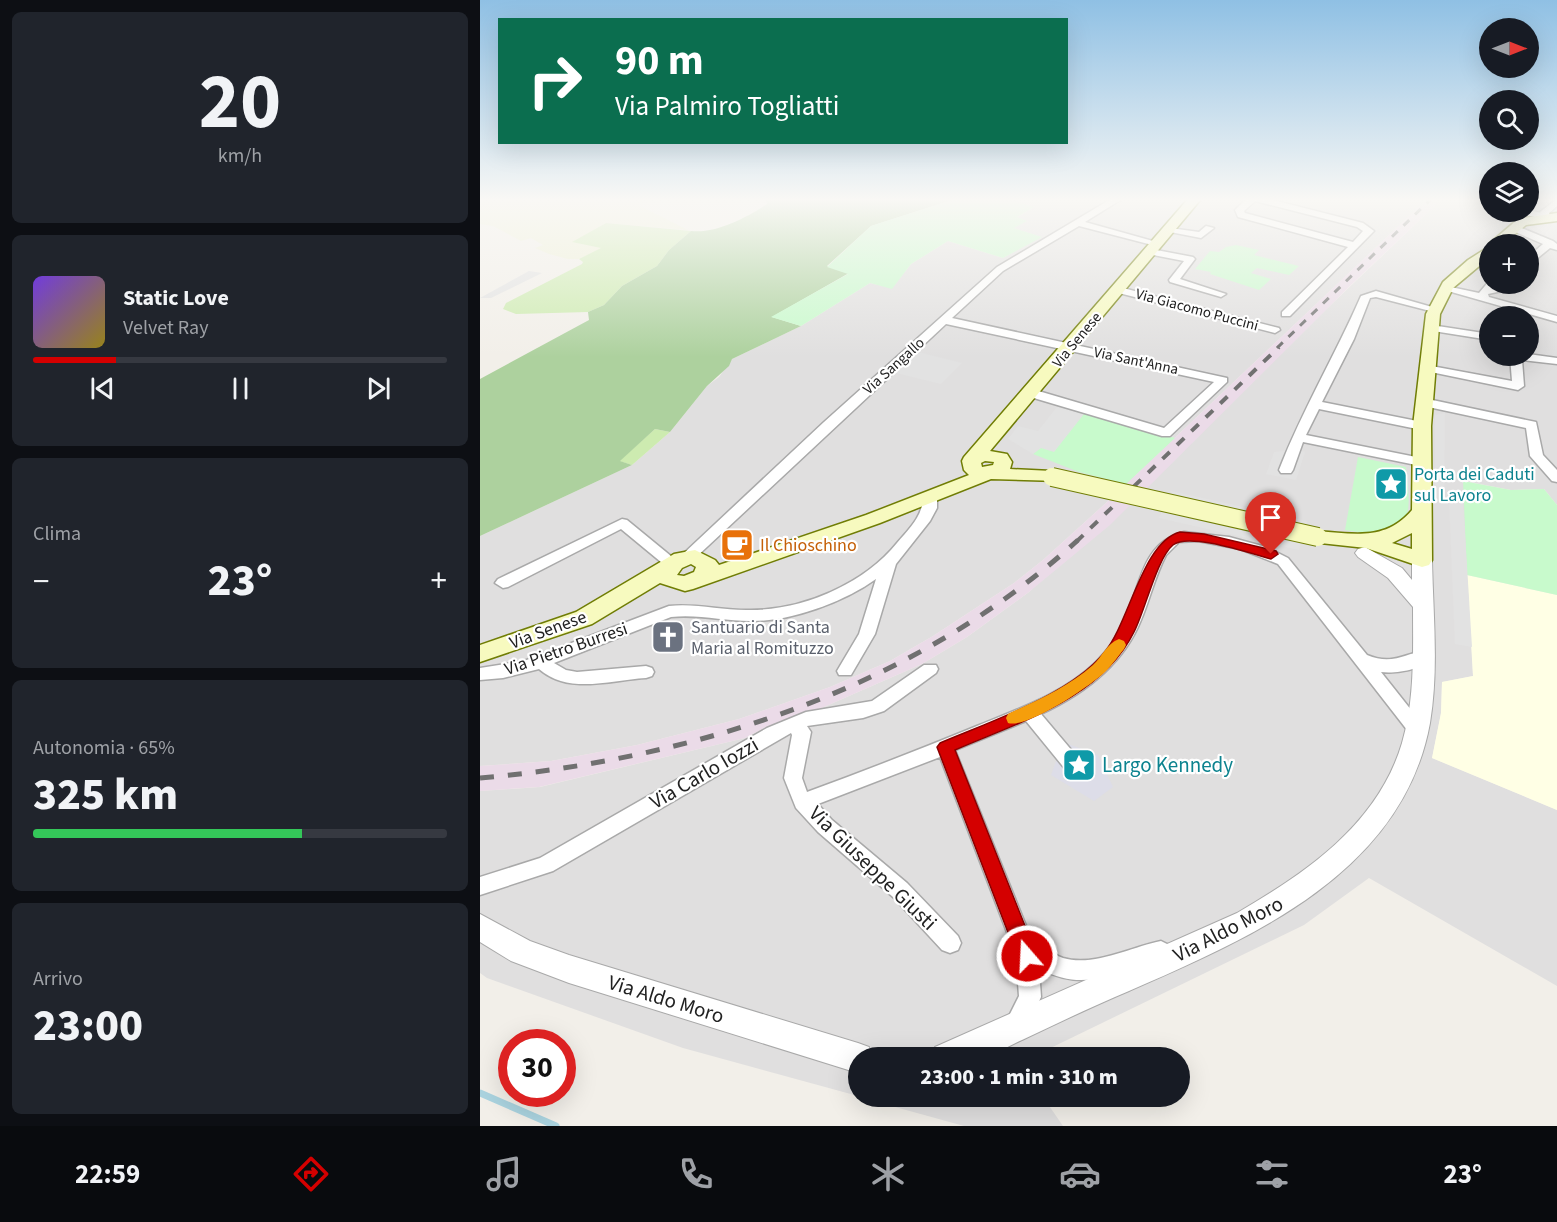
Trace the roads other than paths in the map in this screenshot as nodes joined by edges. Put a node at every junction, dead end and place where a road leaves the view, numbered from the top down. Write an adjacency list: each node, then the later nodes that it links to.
1 (1028, 252): 14 (street, Via Sangallo)
2 (1152, 252): 7 (main road, Via Senese)
3 (1163, 252): 9 (street)
4 (1347, 252): 12 (street)
5 (1479, 260): 6 (main road)
6 (1446, 288): 8 (street); 11 (main road)
7 (1119, 290): 16 (street, Via Giacomo Puccini); 18 (main road, Via Senese)
8 (1479, 290)
9 (1221, 294)
10 (1489, 294): 13 (street)
11 (1434, 309): 15 (main road); 25 (street)
12 (1286, 314)
13 (1557, 319)
14 (944, 320): 18 (street, Via Sant'Anna); 39 (street, Via Sangallo)
15 (1431, 328): 17 (street); 22 (main road)
16 (1275, 330)
17 (1479, 336)
18 (1071, 347): 23 (main road, Via Senese); 23 (street, Via Sant'Anna)
19 (1539, 359): 20 (street)
20 (1557, 361)
21 (1518, 366): 22 (street)
22 (1426, 368): 24 (main road)
23 (1031, 393): 27 (main road, Via Senese)
24 (1423, 402): 26 (main road); 33 (street)
25 (1314, 404): 26 (street); 28 (street)
26 (1422, 426): 30 (main road)
27 (1002, 427): 29 (main road, Via Senese); 31 (main road)
28 (1298, 437): 30 (street); 32 (street)
29 (972, 461): 31 (main road); 34 (main road, Via Senese)
30 (1420, 462): 35 (main road)
31 (996, 467): 34 (main road, Via Senese); 36 (main road, bridge)
32 (1286, 470)
33 (1557, 478)
34 (930, 497): 38 (street); 39 (main road, Via Senese)
35 (1421, 512): 36 (main road); 37 (main road)
36 (1367, 548): 37 (main road); 41 (street)
37 (1422, 560): 41 (street, Via Aldo Moro)
38 (889, 563): 45 (street, Via Pietro Burresi); 47 (street)
39 (684, 570): 40 (street); 42 (main road, Via Senese)
40 (503, 583)
41 (1422, 603): 43 (street, Via Aldo Moro)
42 (480, 654)
43 (1423, 657): 44 (street); 52 (street, Via Aldo Moro)
44 (1362, 660): 50 (street); 52 (street)
45 (541, 662): 48 (street); 49 (street, Via Pietro Burresi)
46 (930, 669): 51 (street, Via Carlo Iozzi)
47 (846, 671)
48 (646, 672)
49 (480, 674)
50 (1029, 712): 53 (street); 54 (street)
51 (794, 726): 55 (street, Via Giuseppe Giusti); 56 (street, Via Carlo Iozzi)
52 (1417, 730): 60 (street, Via Aldo Moro)
53 (945, 747): 55 (street); 59 (street)
54 (1077, 770)
55 (803, 802): 58 (street, Via Giuseppe Giusti)
56 (480, 886)
57 (480, 927): 63 (street, Via Aldo Moro)
58 (950, 943)
59 (1025, 946): 60 (street); 61 (street)
60 (1188, 951): 61 (street, Via Aldo Moro)
61 (1015, 1027): 62 (street, Via Aldo Moro)
62 (970, 1047)
63 (848, 1055)

